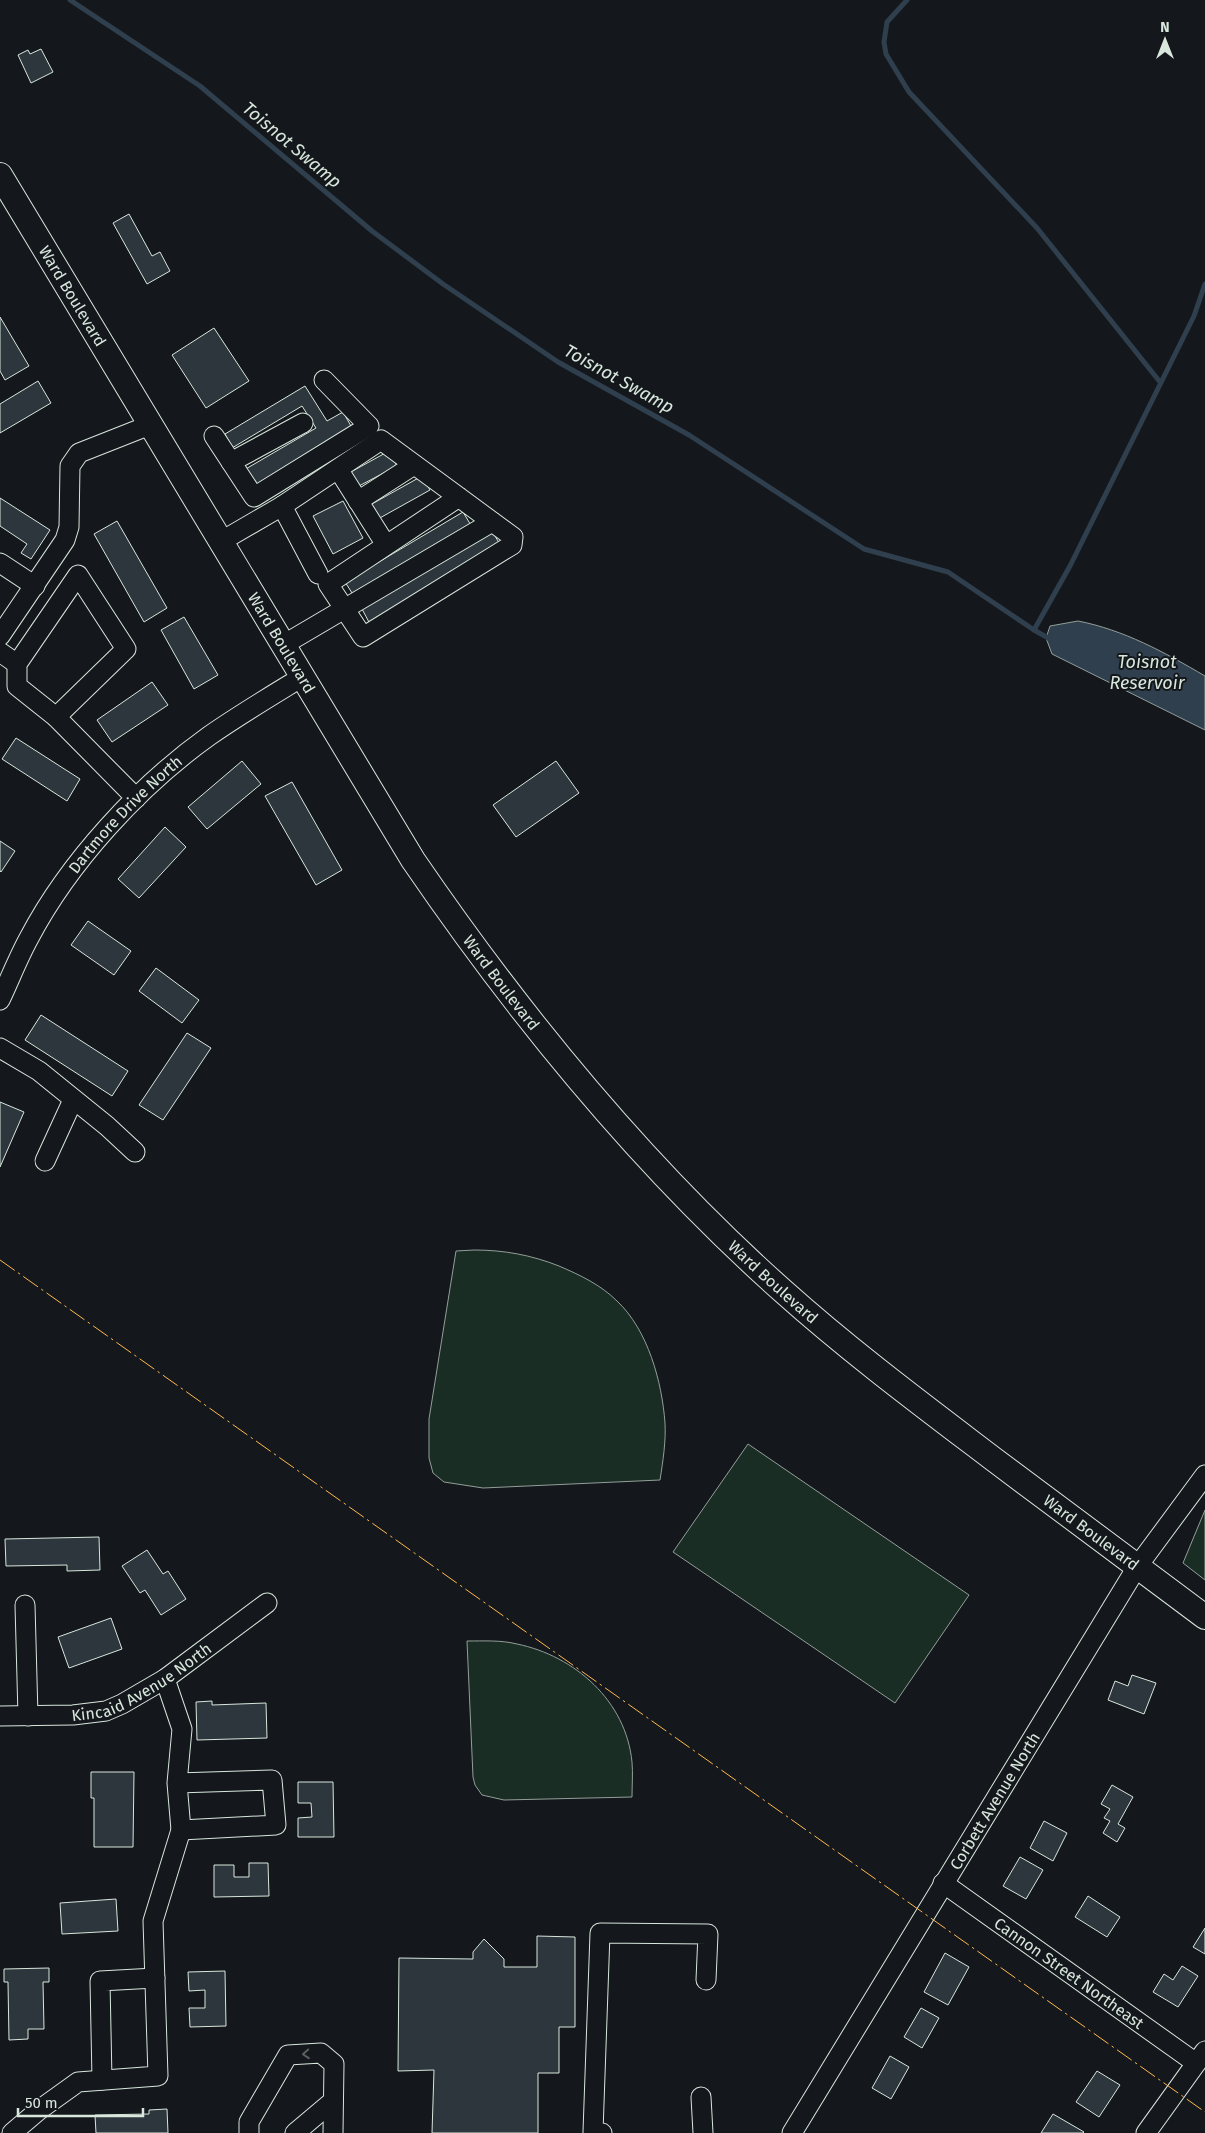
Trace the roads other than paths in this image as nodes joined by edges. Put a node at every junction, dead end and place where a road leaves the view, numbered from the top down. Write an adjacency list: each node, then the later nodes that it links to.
1 (0, 175): 4 (main road, Ward Boulevard)
2 (324, 380): 5 (street)
3 (302, 422): 7 (street)
4 (150, 425): 14 (main road, Ward Boulevard); 18 (street)
5 (375, 433): 7 (street); 8 (street); 9 (street)
6 (214, 436): 7 (street)
7 (231, 462)
8 (414, 465): 10 (street); 11 (street)
9 (338, 469): 11 (street); 12 (street)
10 (459, 497): 13 (street); 15 (street)
11 (358, 501): 15 (street)
12 (282, 506): 14 (street); 17 (street)
13 (492, 522): 19 (street); 19 (street)
14 (220, 542): 21 (main road, Ward Boulevard)
15 (386, 545): 19 (street)
16 (0, 563): 18 (street)
17 (318, 574)
18 (35, 586): 20 (street)
19 (345, 610): 21 (street)
20 (0, 636)
21 (283, 645): 24 (main road, Ward Boulevard)
22 (0, 652): 23 (street)
23 (17, 664): 25 (street); 25 (street)
24 (302, 677): 26 (street, Dartmore Drive North); 33 (main road, Ward Boulevard)
25 (56, 717): 26 (street)
26 (136, 798): 27 (street, Dartmore Drive North)
27 (0, 1000)
28 (0, 1048): 29 (street)
29 (73, 1100): 30 (street); 31 (street)
30 (136, 1152)
31 (44, 1161)
32 (1205, 1475): 33 (street, Corbett Avenue North)
33 (1137, 1567): 36 (main road, Ward Boulevard); 42 (street, Corbett Avenue North)
34 (267, 1603): 37 (street, Kincaid Avenue North)
35 (25, 1605): 39 (street)
36 (1205, 1617)
37 (165, 1679): 39 (street, Kincaid Avenue North); 40 (street)
38 (0, 1716): 39 (street, Kincaid Avenue North)
39 (28, 1716)
40 (177, 1783): 41 (street); 41 (street)
41 (181, 1830): 43 (street)
42 (943, 1883): 45 (street, Cannon Street Northeast); 57 (street, Corbett Avenue North)
43 (155, 1978): 46 (street); 46 (street)
44 (706, 1980): 55 (street)
45 (1200, 2057): 58 (street)
46 (102, 2080): 51 (street)
47 (701, 2097): 56 (street)
48 (333, 2101): 52 (street, one-way to 52); 53 (street); 54 (street)
49 (0, 2124): 50 (street)
50 (6, 2133)
51 (12, 2133)
52 (249, 2133)
53 (295, 2133)
54 (333, 2133)
55 (602, 2133)
56 (703, 2133)
57 (792, 2133)
58 (1146, 2133)

